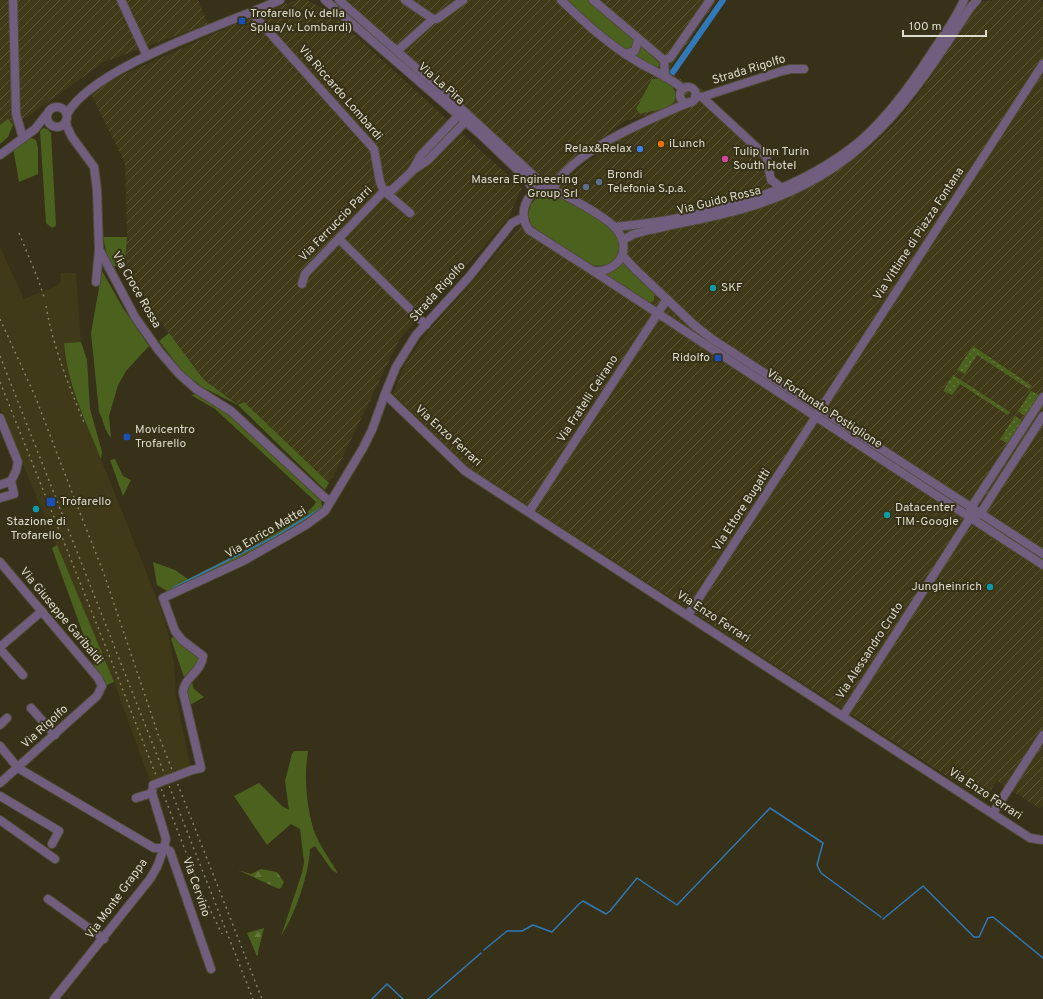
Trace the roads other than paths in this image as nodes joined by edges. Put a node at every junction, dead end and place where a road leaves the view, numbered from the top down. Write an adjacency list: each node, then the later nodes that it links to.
1 (13, 0): 36 (street)
2 (121, 0): 18 (street)
3 (280, 0): 13 (street)
4 (325, 0): 30 (street, Via La Pira)
5 (339, 0): 16 (street, Via La Pira)
6 (405, 0): 14 (street)
7 (464, 0): 14 (street)
8 (561, 0): 17 (street)
9 (593, 0): 15 (street)
10 (710, 0): 19 (street)
11 (964, 0): 42 (street, Via Guido Rossa)
12 (977, 0): 49 (street, Via Guido Rossa)
13 (252, 13): 18 (street); 43 (street, Via Riccardo Lombardi)
14 (433, 18): 16 (street)
15 (638, 40): 17 (street); 19 (street)
16 (397, 51): 41 (street, Via La Pira)
17 (625, 54): 22 (street)
18 (147, 56): 25 (street)
19 (664, 60): 22 (street)
20 (1043, 64): 62 (street, Via Vittime di Piazza Fontana)
21 (804, 69): 24 (street, Strada Rigolfo)
22 (665, 77): 23 (street)
23 (682, 92): 24 (street); 26 (street); 28 (street)
24 (698, 96): 26 (street); 42 (street)
25 (74, 102): 27 (street); 31 (street)
26 (690, 102): 28 (street)
27 (60, 107): 29 (street); 31 (street)
28 (667, 113): 41 (street)
29 (46, 115): 33 (street); 34 (street)
30 (459, 115): 32 (street, Via La Pira); 37 (street)
31 (67, 118): 33 (street); 35 (street, Via Croce Rossa)
32 (466, 121): 38 (street); 44 (street, Via La Pira)
33 (52, 126): 34 (street); 35 (street, Via Croce Rossa)
34 (35, 129): 36 (street)
35 (72, 137): 50 (street, Via Croce Rossa)
36 (23, 138): 39 (street)
37 (435, 141): 38 (street); 40 (street)
38 (441, 147): 40 (street)
39 (2, 153)
40 (412, 171): 43 (street, Via Ferruccio Parri)
41 (549, 188): 44 (street); 47 (street, Via La Pira)
42 (782, 188): 47 (street, Via Guido Rossa)
43 (384, 191): 45 (street); 48 (street, Via Ferruccio Parri)
44 (535, 192): 46 (street)
45 (410, 213)
46 (524, 217): 52 (street, Via Fortunato Postiglione); 57 (street, Strada Rigolfo)
47 (614, 226): 49 (street)
48 (339, 239): 54 (street, Via Ferruccio Parri); 57 (street)
49 (623, 240): 51 (street)
50 (99, 249): 53 (street); 71 (street, Via Croce Rossa)
51 (622, 255): 52 (street); 55 (street, Via Fortunato Postiglione)
52 (593, 271): 56 (street, Via Fortunato Postiglione)
53 (96, 282)
54 (302, 284)
55 (667, 299): 56 (street, Via Fratelli Ceirano); 58 (street, Via Fortunato Postiglione)
56 (657, 314): 59 (street, Via Fortunato Postiglione); 73 (street, Via Fratelli Ceirano)
57 (426, 325): 60 (street, Strada Rigolfo)
58 (725, 348): 59 (street); 62 (street, Via Fortunato Postiglione)
59 (720, 355): 65 (street, Via Fortunato Postiglione)
60 (385, 394): 71 (street, Via Enrico Mattei); 73 (street, Via Enzo Ferrari)
61 (1043, 397): 66 (street)
62 (821, 410): 65 (street, Via Vittime di Piazza Fontana); 72 (street, Via Fortunato Postiglione)
63 (1043, 416): 67 (street)
64 (0, 418): 68 (street)
65 (816, 418): 75 (street, Via Fortunato Postiglione); 80 (street, Via Ettore Bugatti)
66 (1018, 435): 67 (street); 72 (street)
67 (1027, 441): 74 (street)
68 (11, 481): 69 (street); 70 (street)
69 (0, 485)
70 (0, 498)
71 (331, 501): 93 (street, Via Enrico Mattei, bridge)
72 (971, 508): 74 (street, Via Fortunato Postiglione); 75 (street)
73 (529, 512): 80 (street, Via Enzo Ferrari)
74 (980, 514): 75 (street); 76 (street, Via Fortunato Postiglione)
75 (970, 518): 78 (street, Via Fortunato Postiglione); 85 (street, Via Alessandro Cruto)
76 (1043, 554)
77 (0, 562): 79 (street, Via Giuseppe Garibaldi)
78 (1043, 565)
79 (42, 611): 81 (street); 83 (street, Via Giuseppe Garibaldi)
80 (688, 615): 85 (street, Via Enzo Ferrari)
81 (0, 648): 82 (street)
82 (23, 675)
83 (102, 686): 88 (street, Via Rigolfo)
84 (31, 708): 88 (street)
85 (842, 716): 96 (street, Via Enzo Ferrari)
86 (7, 718): 87 (street)
87 (0, 725)
88 (55, 735): 91 (street, Via Rigolfo)
89 (1043, 735): 96 (street)
90 (0, 746): 91 (street)
91 (18, 768): 92 (street, Via Rigolfo); 100 (street, Via Monte Grappa)
92 (0, 783)
93 (152, 789): 95 (street); 100 (street)
94 (0, 796): 99 (street)
95 (136, 798)
96 (993, 813): 98 (street, Via Enzo Ferrari)
97 (0, 820): 101 (street)
98 (1043, 840)
99 (52, 844)
100 (164, 848): 103 (street, Via Monte Grappa); 104 (street, Via Cervino)
101 (55, 859)
102 (48, 899): 103 (street)
103 (104, 939): 105 (street, Via Monte Grappa)
104 (211, 969)
105 (54, 999)

